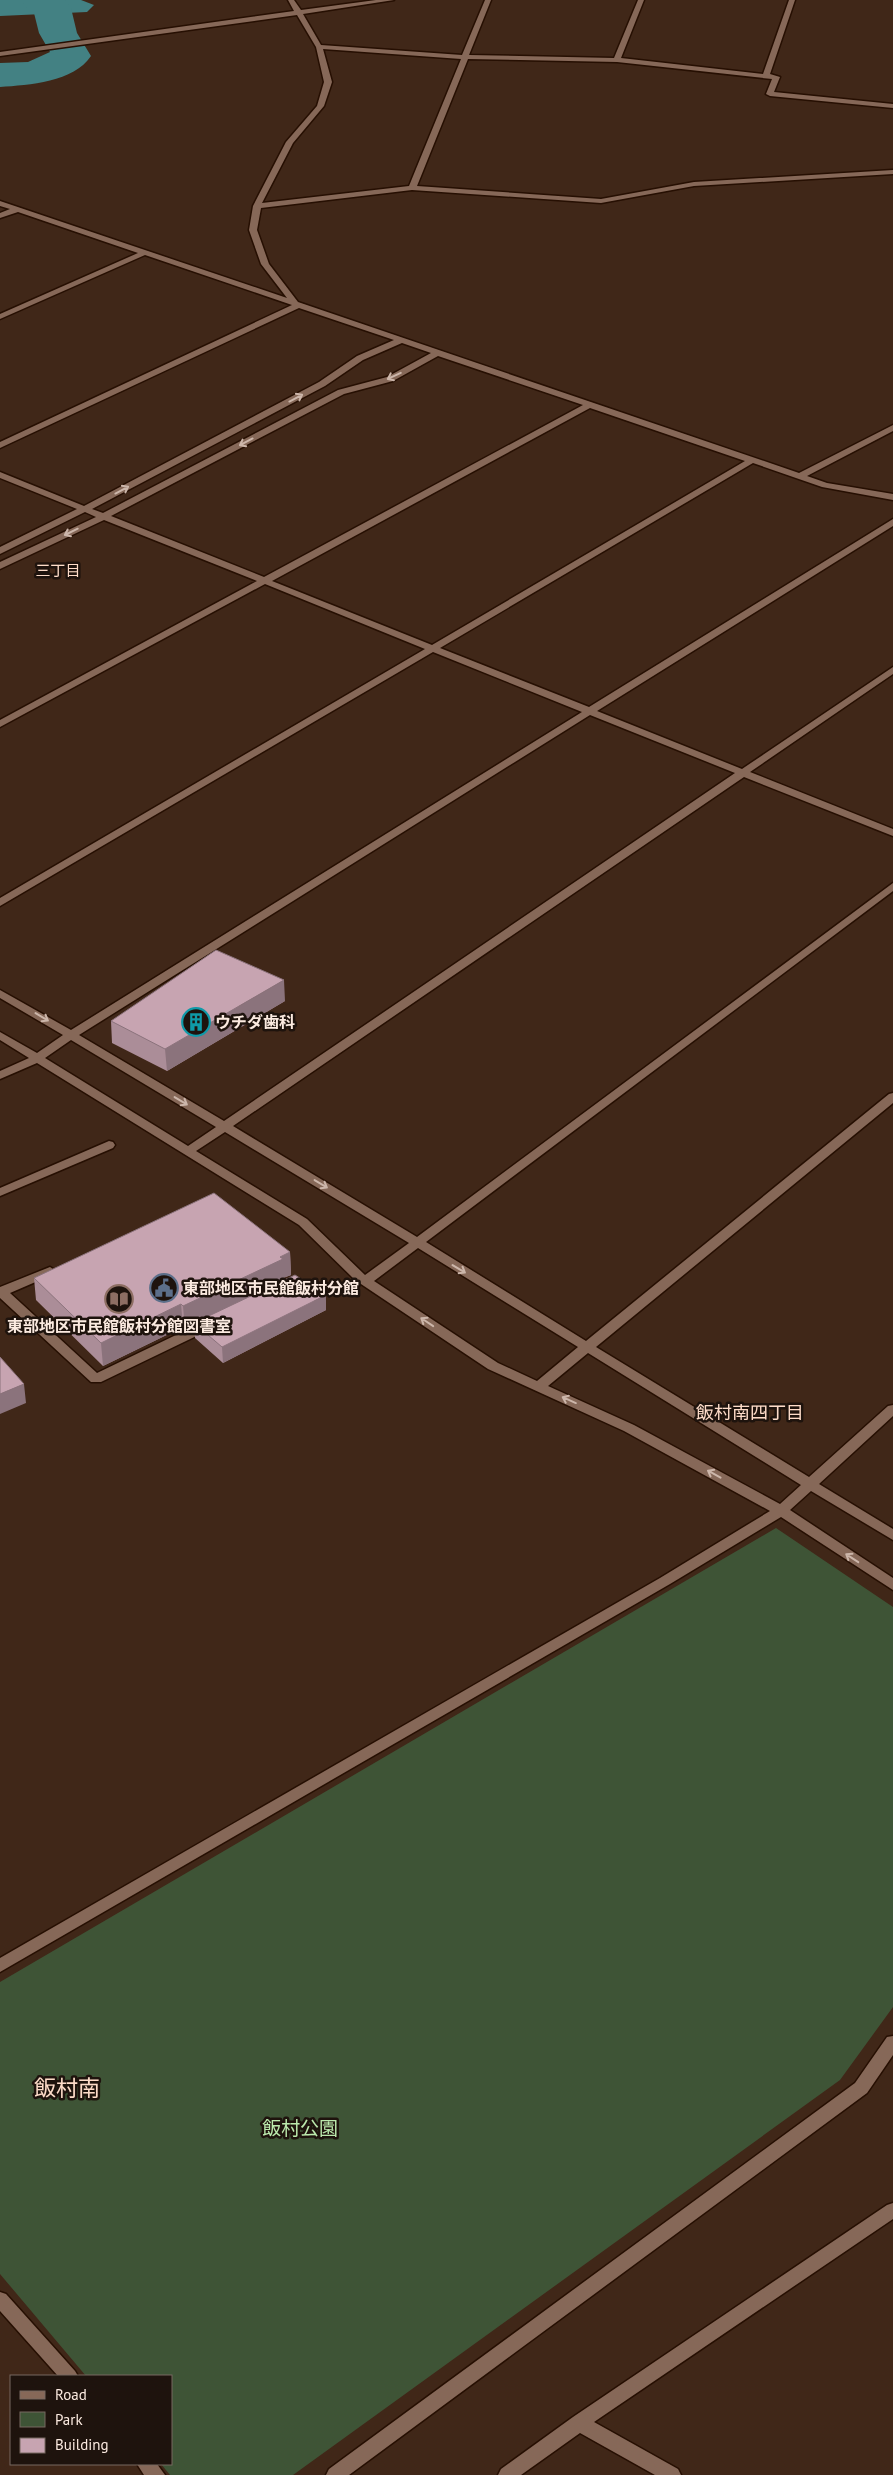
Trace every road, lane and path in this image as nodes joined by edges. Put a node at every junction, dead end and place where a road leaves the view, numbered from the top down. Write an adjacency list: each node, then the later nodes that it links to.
1 (291, 0): 6 (street)
2 (392, 0): 6 (street)
3 (488, 0): 9 (street)
4 (641, 0): 10 (street)
5 (792, 0): 11 (street)
6 (297, 14): 7 (street); 8 (street)
7 (319, 47): 9 (street); 16 (street)
8 (0, 54)
9 (464, 56): 10 (street); 14 (street)
10 (617, 60): 11 (street)
11 (766, 76): 12 (street)
12 (893, 106)
13 (893, 172): 14 (street)
14 (412, 188): 16 (street)
15 (0, 203): 17 (street)
16 (258, 206): 20 (street)
17 (17, 209): 18 (street); 19 (street)
18 (0, 216)
19 (144, 252): 20 (street); 21 (street)
20 (297, 306): 22 (street); 26 (street)
21 (0, 317)
22 (400, 341): 23 (street); 31 (street, one-way to 22)
23 (437, 353): 24 (street); 32 (street, one-way to 32)
24 (589, 405): 27 (street); 36 (street)
25 (893, 428): 29 (street)
26 (0, 445)
27 (752, 460): 29 (street); 37 (street)
28 (0, 475): 31 (street)
29 (800, 476): 30 (street)
30 (893, 497)
31 (85, 509): 32 (street); 34 (street)
32 (104, 516): 35 (street, one-way to 35); 36 (street)
33 (893, 522): 39 (street)
34 (0, 551)
35 (0, 566)
36 (263, 580): 37 (street); 40 (street)
37 (434, 649): 39 (street); 44 (street)
38 (893, 670): 41 (street)
39 (591, 712): 41 (street); 47 (street)
40 (0, 724)
41 (742, 772): 42 (street); 51 (street)
42 (893, 833)
43 (893, 886): 55 (street)
44 (0, 903)
45 (0, 992): 47 (street, one-way to 47)
46 (0, 1035): 48 (street)
47 (71, 1035): 48 (street); 51 (street, one-way to 51)
48 (36, 1059): 49 (street); 53 (street)
49 (0, 1075)
50 (893, 1097): 60 (street)
51 (224, 1126): 53 (street); 55 (street, one-way to 55)
52 (109, 1145): 54 (street)
53 (188, 1152): 57 (street)
54 (0, 1192)
55 (416, 1243): 57 (street); 60 (street, one-way to 60)
56 (64, 1265): 58 (street)
57 (366, 1281): 61 (street, one-way to 57)
58 (1, 1291): 59 (street)
59 (218, 1320)
60 (588, 1346): 61 (street); 63 (street)
61 (538, 1387): 64 (street, one-way to 61)
62 (893, 1409): 63 (street)
63 (810, 1485): 64 (street); 65 (street)
64 (782, 1511): 66 (street, one-way to 64); 67 (street)
65 (893, 1535)
66 (893, 1585)
67 (0, 1966)
68 (893, 2042): 75 (street)
69 (893, 2210): 72 (street)
70 (0, 2298): 71 (street)
71 (67, 2375)
72 (579, 2423): 76 (street); 77 (street)
73 (147, 2465): 74 (street)
74 (156, 2475)
75 (335, 2475)
76 (507, 2475)
77 (672, 2475)

